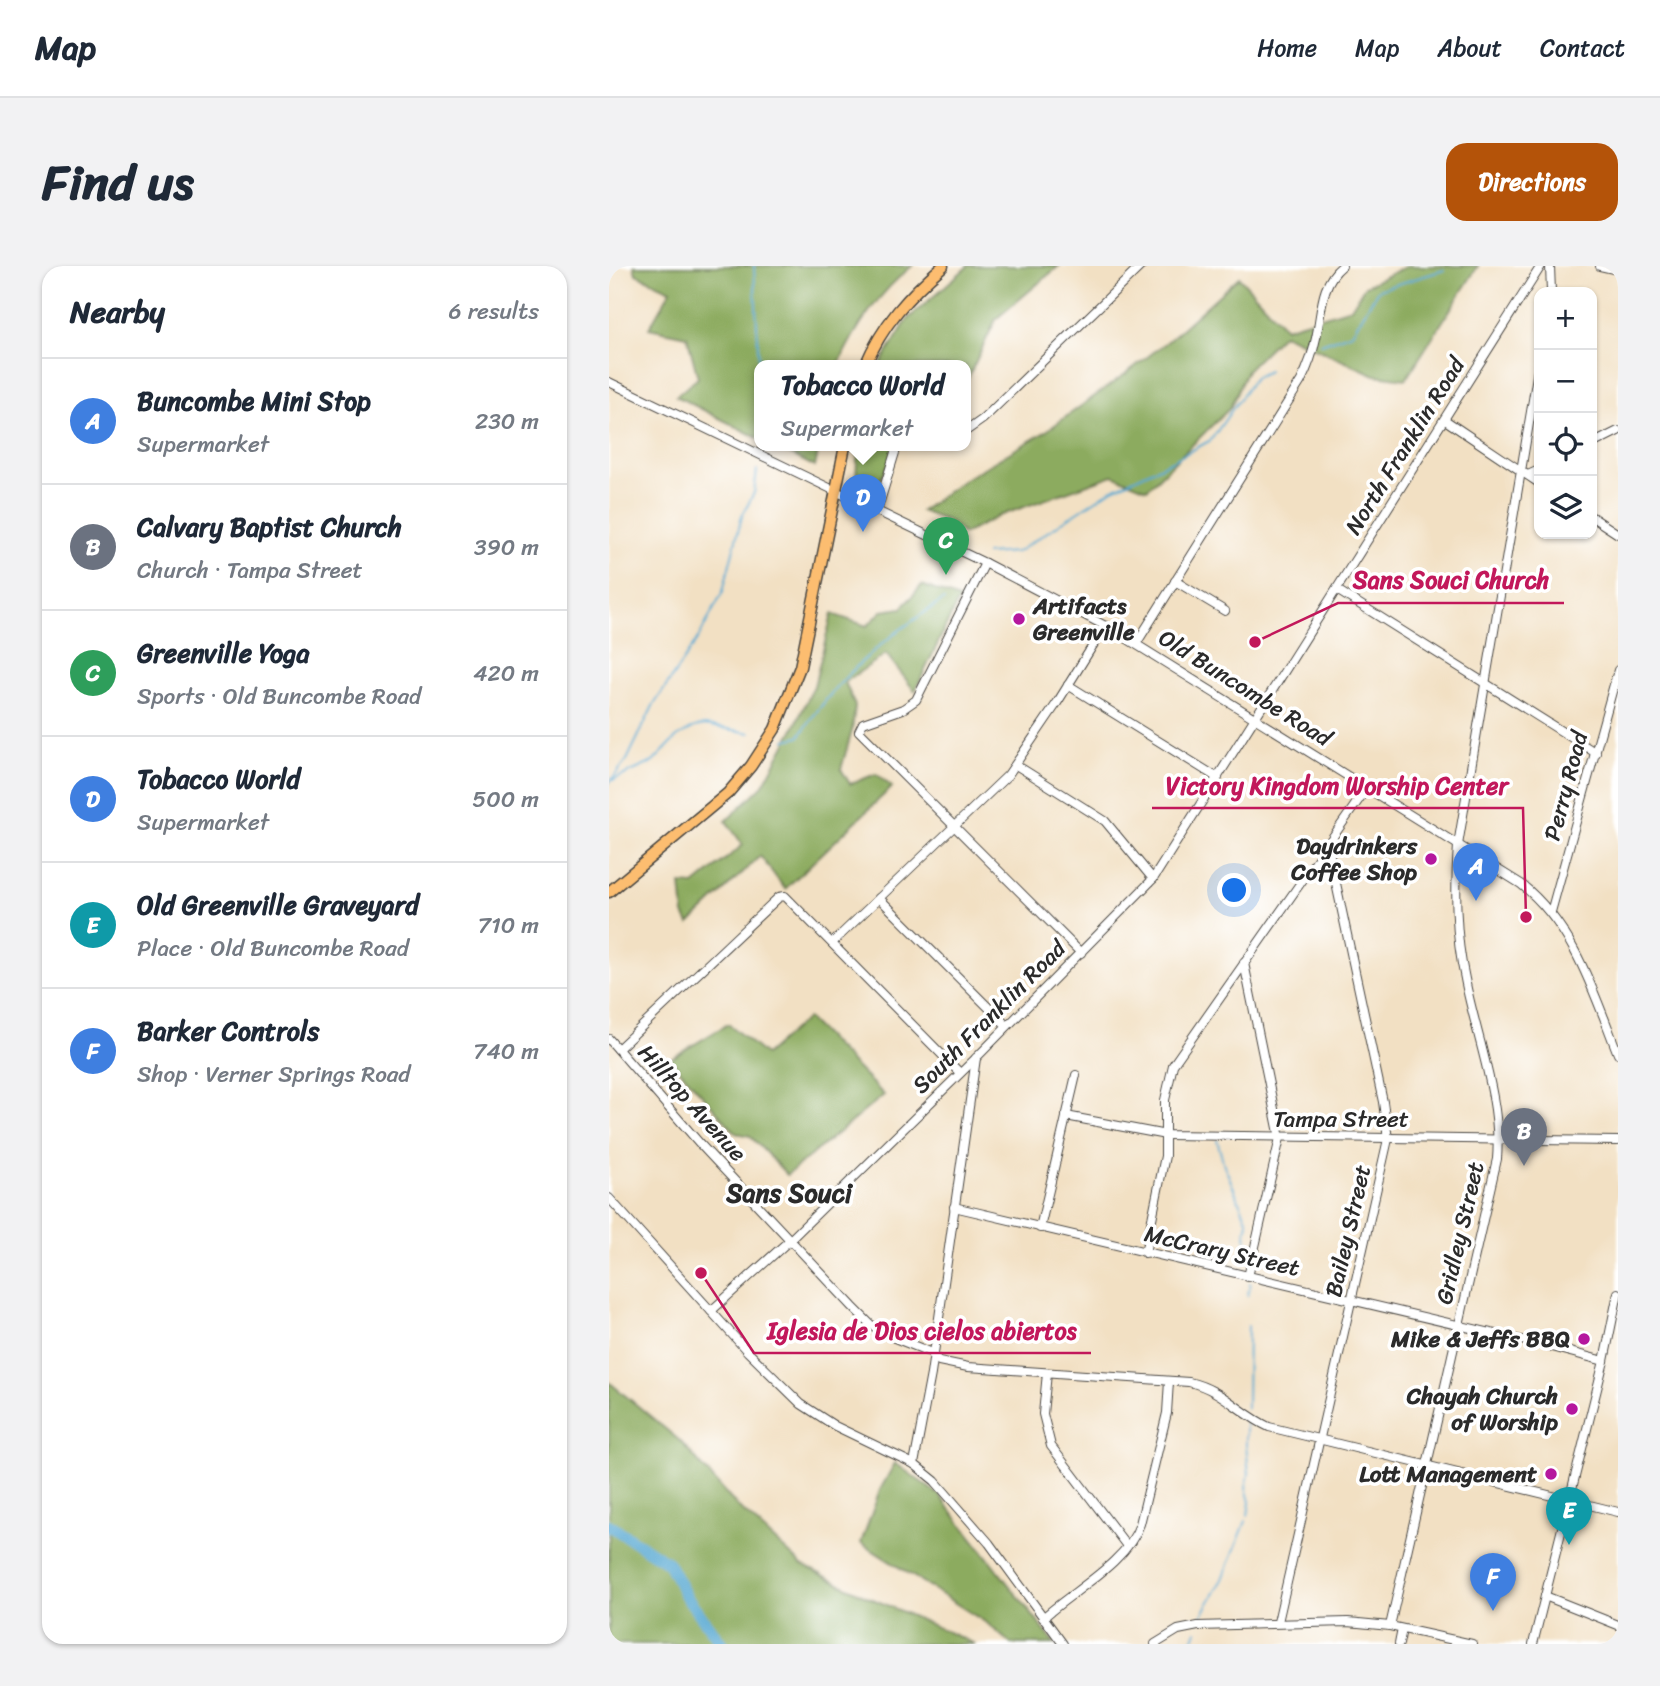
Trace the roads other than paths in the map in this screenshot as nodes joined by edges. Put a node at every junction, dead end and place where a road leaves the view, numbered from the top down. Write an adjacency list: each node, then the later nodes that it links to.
1 (943, 266): 9 (main road)
2 (1141, 266): 13 (street)
3 (1342, 266): 26 (street)
4 (1541, 266): 12 (street, North Franklin Road)
5 (1550, 266): 8 (street)
6 (1599, 266): 7 (street)
7 (1618, 270)
8 (1551, 287)
9 (868, 360)
10 (609, 382): 21 (street, Old Buncombe Road)
11 (1534, 403): 19 (street, Gridley Street)
12 (1445, 420): 19 (street); 27 (street, North Franklin Road)
13 (971, 427)
14 (1618, 432): 15 (street)
15 (1597, 442)
16 (844, 451): 21 (main road)
17 (895, 451): 22 (street)
18 (1534, 471): 19 (street)
19 (1525, 472): 20 (street); 32 (street, Gridley Street)
20 (1534, 479)
21 (836, 491): 22 (street, Old Buncombe Road); 43 (main road)
22 (877, 511): 25 (street, Old Buncombe Road)
23 (1597, 520): 24 (street)
24 (1618, 534)
25 (985, 564): 29 (street, Old Buncombe Road); 39 (street)
26 (1175, 581): 28 (street); 30 (street)
27 (1337, 590): 32 (street); 34 (street, North Franklin Road)
28 (1225, 611)
29 (1105, 626): 30 (street, Old Buncombe Road); 33 (street)
30 (1136, 644): 34 (street, Old Buncombe Road)
31 (1618, 670): 35 (street, Perry Road)
32 (1486, 683): 35 (street); 40 (street, Gridley Street)
33 (1068, 685): 36 (street); 37 (street)
34 (1256, 718): 37 (street, South Franklin Road); 38 (street, Old Buncombe Road)
35 (1596, 752): 45 (street, Perry Road)
36 (1016, 765): 39 (street); 42 (street)
37 (1218, 778): 42 (street, South Franklin Road)
38 (1367, 788): 40 (street, Old Buncombe Road); 41 (street)
39 (955, 827): 44 (street); 47 (street)
40 (1458, 845): 45 (street, Old Buncombe Road); 60 (street, Gridley Street)
41 (1328, 846): 48 (street); 59 (street, Bailey Street)
42 (1153, 879): 47 (street, South Franklin Road)
43 (609, 892)
44 (879, 898): 46 (street); 49 (street)
45 (1551, 912): 52 (street, Old Buncombe Road)
46 (832, 943): 51 (street); 54 (street)
47 (1081, 953): 49 (street, South Franklin Road)
48 (1244, 963): 57 (street); 58 (street)
49 (1007, 1026): 53 (street, South Franklin Road)
50 (609, 1039): 51 (street, Hilltop Avenue)
51 (618, 1049): 65 (street, Hilltop Avenue)
52 (1618, 1054)
53 (977, 1058): 54 (street, South Franklin Road); 63 (street)
54 (960, 1073): 65 (street, South Franklin Road)
55 (1076, 1075): 56 (street)
56 (1066, 1116): 57 (street, Tampa Street); 64 (street)
57 (1166, 1135): 58 (street, Tampa Street); 66 (street)
58 (1280, 1138): 59 (street, Tampa Street); 67 (street)
59 (1388, 1139): 60 (street, Tampa Street); 69 (street, Bailey Street)
60 (1498, 1140): 61 (street, Tampa Street); 71 (street, Gridley Street)
61 (1618, 1141)
62 (609, 1198): 70 (street)
63 (954, 1207): 64 (street, McCrary Street); 72 (street)
64 (1040, 1228): 66 (street, McCrary Street)
65 (791, 1239): 70 (street, South Franklin Road); 72 (street, Hilltop Avenue)
66 (1145, 1253): 67 (street, McCrary Street)
67 (1248, 1277): 69 (street, McCrary Street)
68 (1618, 1293): 73 (street)
69 (1352, 1302): 71 (street, McCrary Street); 76 (street, Bailey Street)
70 (711, 1311): 77 (street)
71 (1459, 1326): 73 (street, McCrary Street); 78 (street, Gridley Street)
72 (933, 1356): 74 (street, Hilltop Avenue); 77 (street)
73 (1604, 1361): 79 (street)
74 (1047, 1373): 75 (street, Hilltop Avenue); 81 (street)
75 (1170, 1381): 76 (street, Hilltop Avenue); 81 (street)
76 (1320, 1440): 78 (street, Hilltop Avenue); 84 (street, Bailey Street)
77 (914, 1464): 83 (street)
78 (1426, 1466): 79 (street, Hilltop Avenue); 86 (street, Gridley Street)
79 (1569, 1501): 80 (street, Hilltop Avenue); 82 (street)
80 (1618, 1512)
81 (1127, 1546): 83 (street)
82 (1545, 1596): 85 (street); 92 (street)
83 (1043, 1618): 88 (street)
84 (1278, 1622): 86 (street); 89 (street)
85 (1618, 1625)
86 (1390, 1626): 87 (street)
87 (1402, 1629): 90 (street); 91 (street)
88 (1063, 1644)
89 (1155, 1644)
90 (1399, 1644)
91 (1472, 1644)
92 (1533, 1644)

